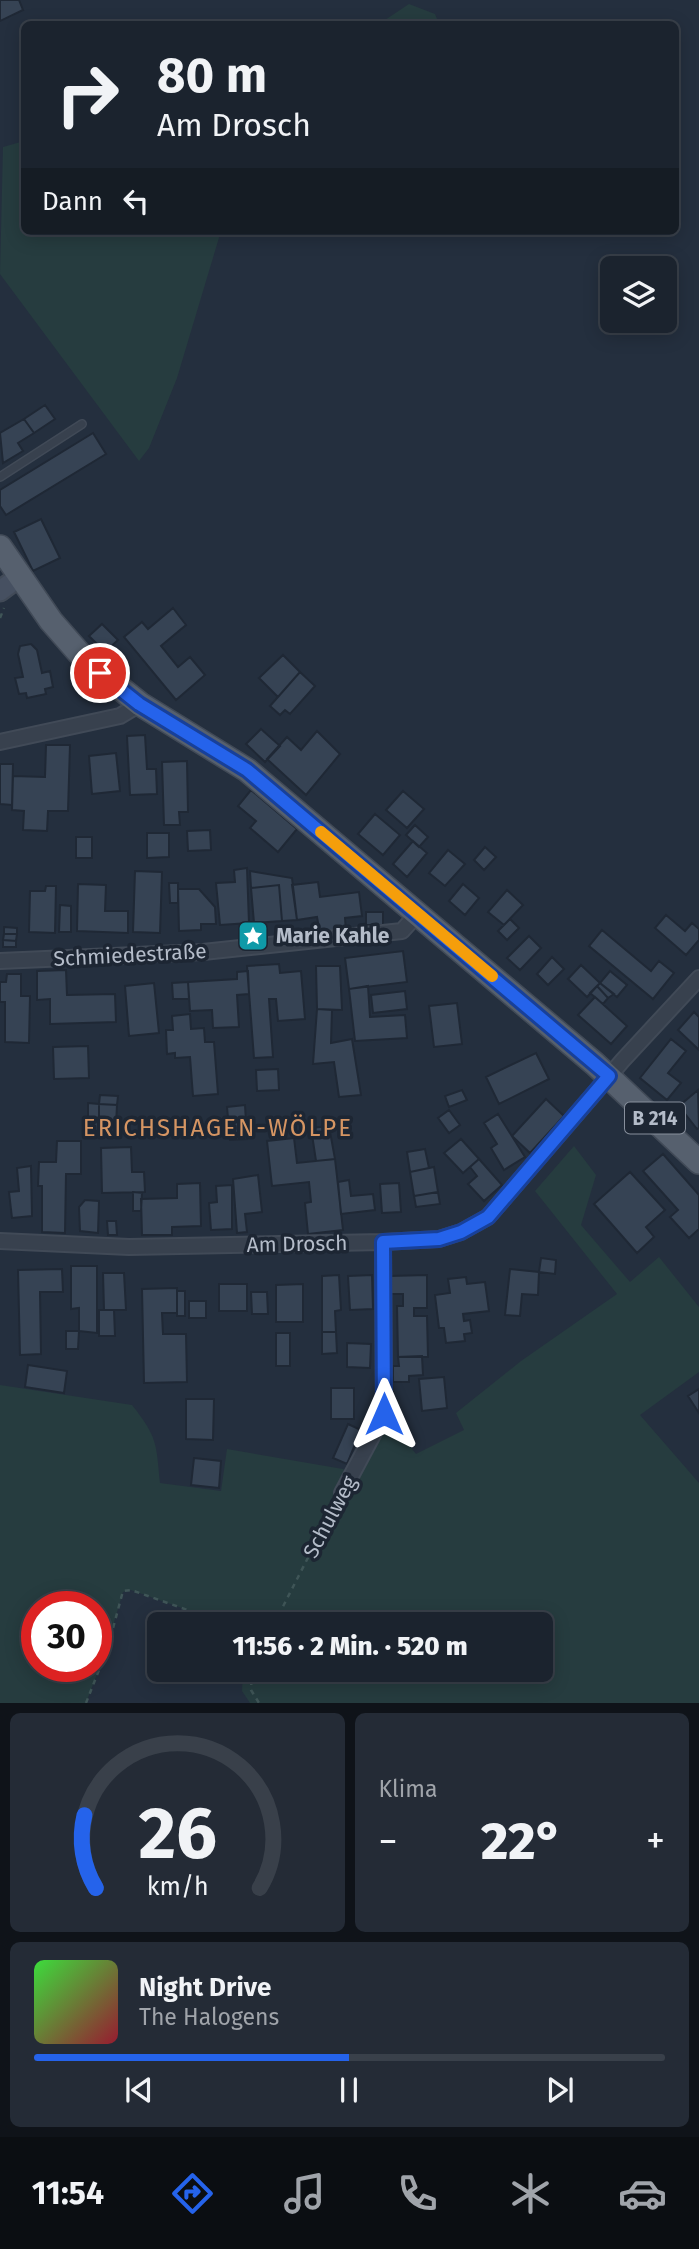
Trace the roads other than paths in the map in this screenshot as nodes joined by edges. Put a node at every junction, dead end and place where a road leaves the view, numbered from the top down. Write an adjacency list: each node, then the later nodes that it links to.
1 (82, 424): 2 (lane)
2 (0, 477)
3 (0, 547): 4 (main road, B 214)
4 (20, 576): 5 (street); 6 (main road, B 214)
5 (0, 591)
6 (139, 704): 7 (street); 8 (main road, B 214)
7 (0, 742)
8 (419, 912): 9 (street, Schmiedestraße); 11 (main road, B 214)
9 (0, 961)
10 (699, 978): 11 (street, Am Drosch)
11 (609, 1076): 12 (main road, B 214); 14 (street, Am Drosch)
12 (699, 1163)
13 (0, 1241): 14 (street, Am Drosch)
14 (383, 1242): 15 (street, Schulweg)
15 (342, 1493)

